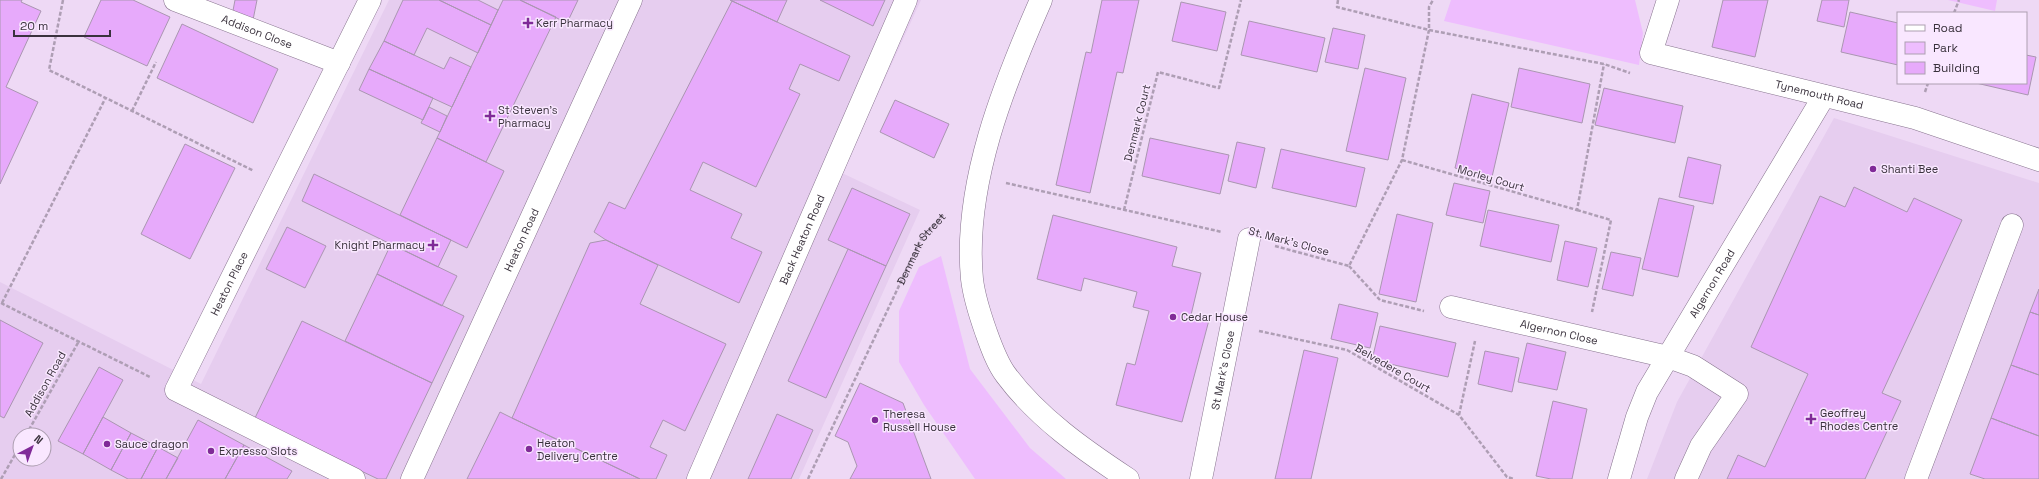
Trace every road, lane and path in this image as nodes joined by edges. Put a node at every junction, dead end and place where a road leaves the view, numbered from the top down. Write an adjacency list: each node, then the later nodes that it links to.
1 (63, 0): 19 (path)
2 (175, 0): 16 (street, Addison Close)
3 (370, 0): 16 (street, Heaton Place)
4 (631, 0): 44 (street, Heaton Road)
5 (906, 0): 45 (street, Back Heaton Road)
6 (1041, 0): 23 (street)
7 (1241, 0): 25 (path, Denmark Court)
8 (1338, 0): 13 (path)
9 (1433, 0): 13 (path)
10 (1668, 0): 14 (street)
11 (1959, 0): 12 (path)
12 (1954, 12)
13 (1429, 30): 17 (path); 21 (path)
14 (1651, 54): 17 (path); 18 (street, Tynemouth Road)
15 (156, 62): 20 (path)
16 (339, 63): 24 (street, Heaton Place)
17 (1604, 64): 26 (path)
18 (1824, 96): 22 (street, Tynemouth Road); 37 (street, Algernon Road)
19 (105, 99): 20 (path); 31 (path)
20 (132, 111): 24 (path)
21 (1402, 160): 26 (path, Morley Court); 30 (path)
22 (2039, 160)
23 (979, 177): 25 (path, St. Mark's Close); 47 (street)
24 (279, 183): 38 (street, Heaton Place)
25 (1124, 210): 29 (path, St. Mark's Close)
26 (1577, 210): 35 (path, Morley Court)
27 (947, 211): 46 (path, Denmark Street)
28 (2012, 225): 52 (street)
29 (1249, 239): 30 (path, St. Mark's Close); 34 (street, St Mark's Close)
30 (1349, 266): 32 (path)
31 (1, 303): 36 (path)
32 (1451, 307): 33 (street, Algernon Close)
33 (1481, 315): 35 (street, Algernon Close); 39 (path)
34 (1231, 325): 39 (path, Belvedere Court); 48 (street, St Mark's Close)
35 (1586, 337): 37 (street, Algernon Close)
36 (79, 342): 38 (path); 40 (path, Addison Road)
37 (1668, 357): 50 (street, Algernon Road); 51 (street, Algernon Close)
38 (176, 390): 43 (street)
39 (1459, 415): 49 (path, Belvedere Court)
40 (31, 427)
41 (12, 460): 42 (path)
42 (1, 479)
43 (354, 479)
44 (412, 479)
45 (698, 479)
46 (808, 479)
47 (1128, 479)
48 (1201, 479)
49 (1514, 479)
50 (1619, 479)
51 (1686, 479)
52 (1916, 479)

